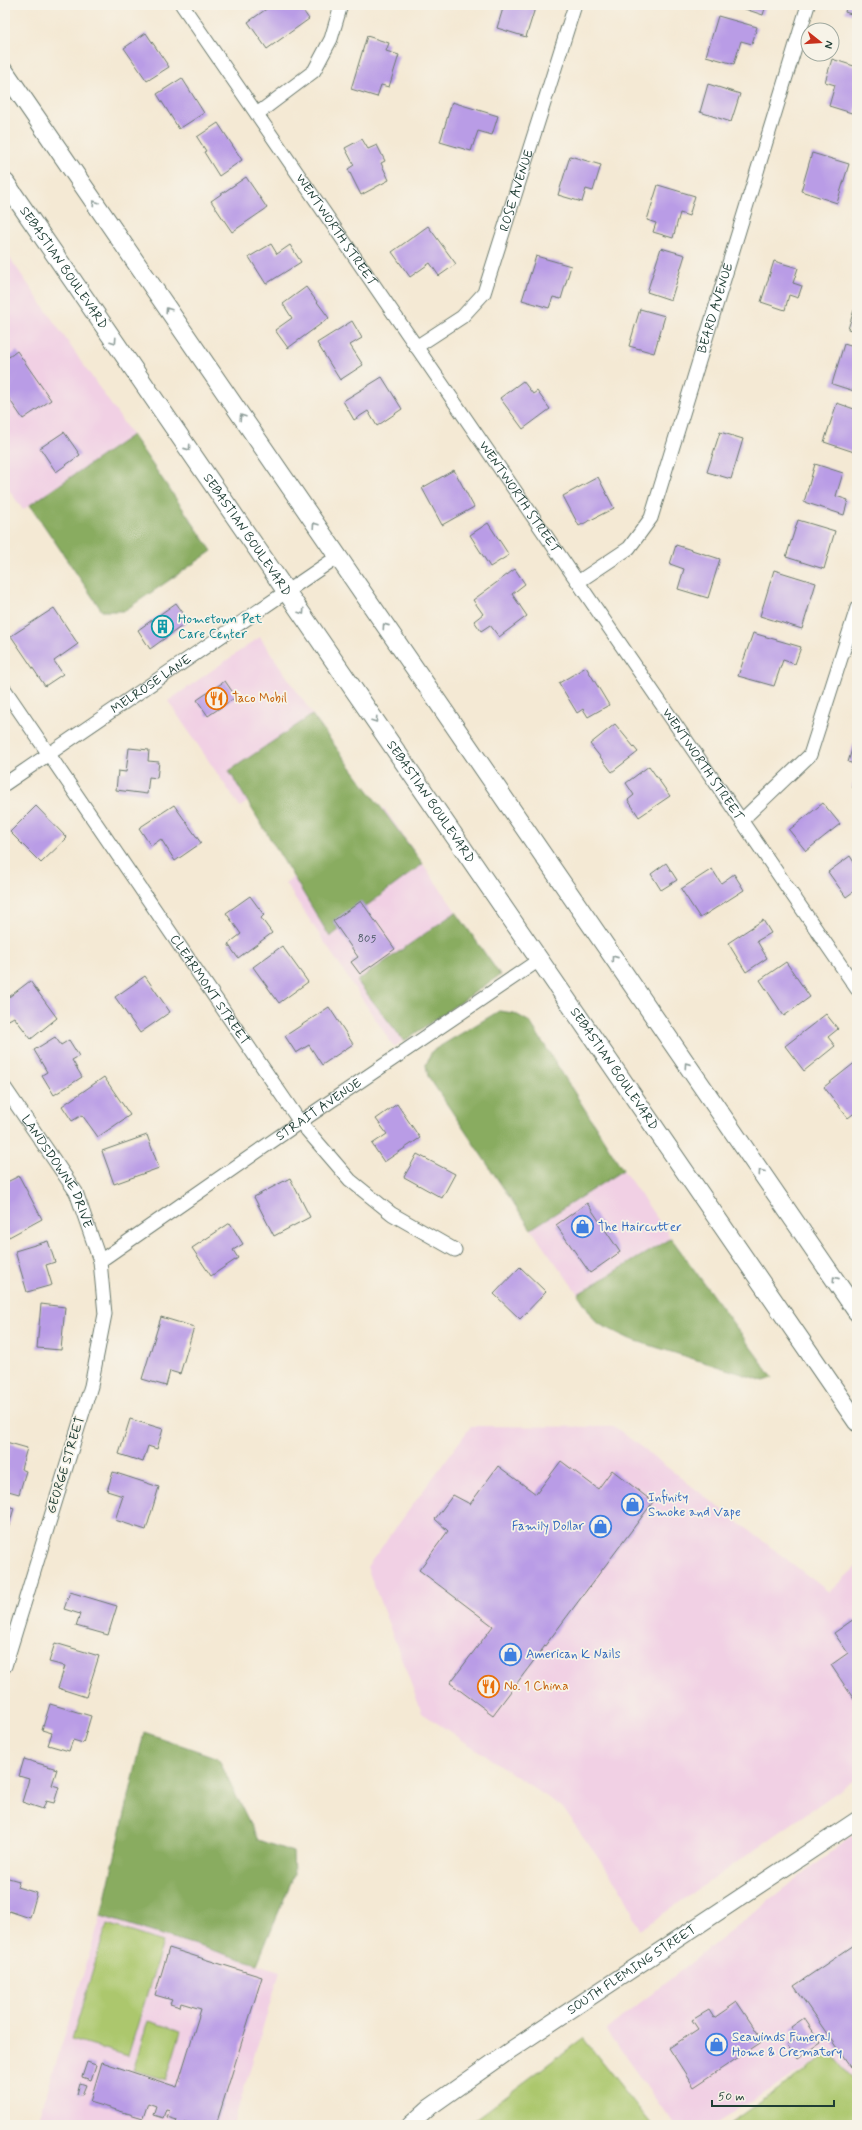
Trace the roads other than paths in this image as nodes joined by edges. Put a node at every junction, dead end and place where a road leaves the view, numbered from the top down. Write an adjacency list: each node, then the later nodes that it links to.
1 (182, 5): 6 (street, WENTWORTH STREET)
2 (341, 5): 6 (street)
3 (575, 5): 8 (street, ROSE AVENUE)
4 (808, 5): 10 (street, BEARD AVENUE)
5 (5, 72): 9 (main road, one-way to 5)
6 (257, 114): 8 (street, WENTWORTH STREET)
7 (5, 182): 11 (main road, SEBASTIAN BOULEVARD, one-way to 11)
8 (416, 347): 10 (street, WENTWORTH STREET)
9 (337, 557): 11 (street, MELROSE LANE); 23 (main road, one-way to 9)
10 (578, 582): 16 (street, WENTWORTH STREET)
11 (287, 590): 14 (street, MELROSE LANE); 17 (main road, SEBASTIAN BOULEVARD, one-way to 17)
12 (857, 608): 16 (street)
13 (5, 690): 14 (street, CLEARMONT STREET)
14 (49, 754): 15 (street, MELROSE LANE); 20 (street, CLEARMONT STREET)
15 (5, 784)
16 (742, 820): 18 (street, WENTWORTH STREET)
17 (539, 960): 20 (street, STRAIT AVENUE); 24 (main road, SEBASTIAN BOULEVARD)
18 (857, 989)
19 (5, 1088): 22 (street, LANDSDOWNE DRIVE)
20 (300, 1122): 21 (street, CLEARMONT STREET); 22 (street, STRAIT AVENUE)
21 (455, 1250)
22 (100, 1261): 25 (street, GEORGE STREET)
23 (857, 1312)
24 (857, 1422)
25 (5, 1666)
26 (857, 1820): 27 (street, SOUTH FLEMING STREET)
27 (410, 2125)

